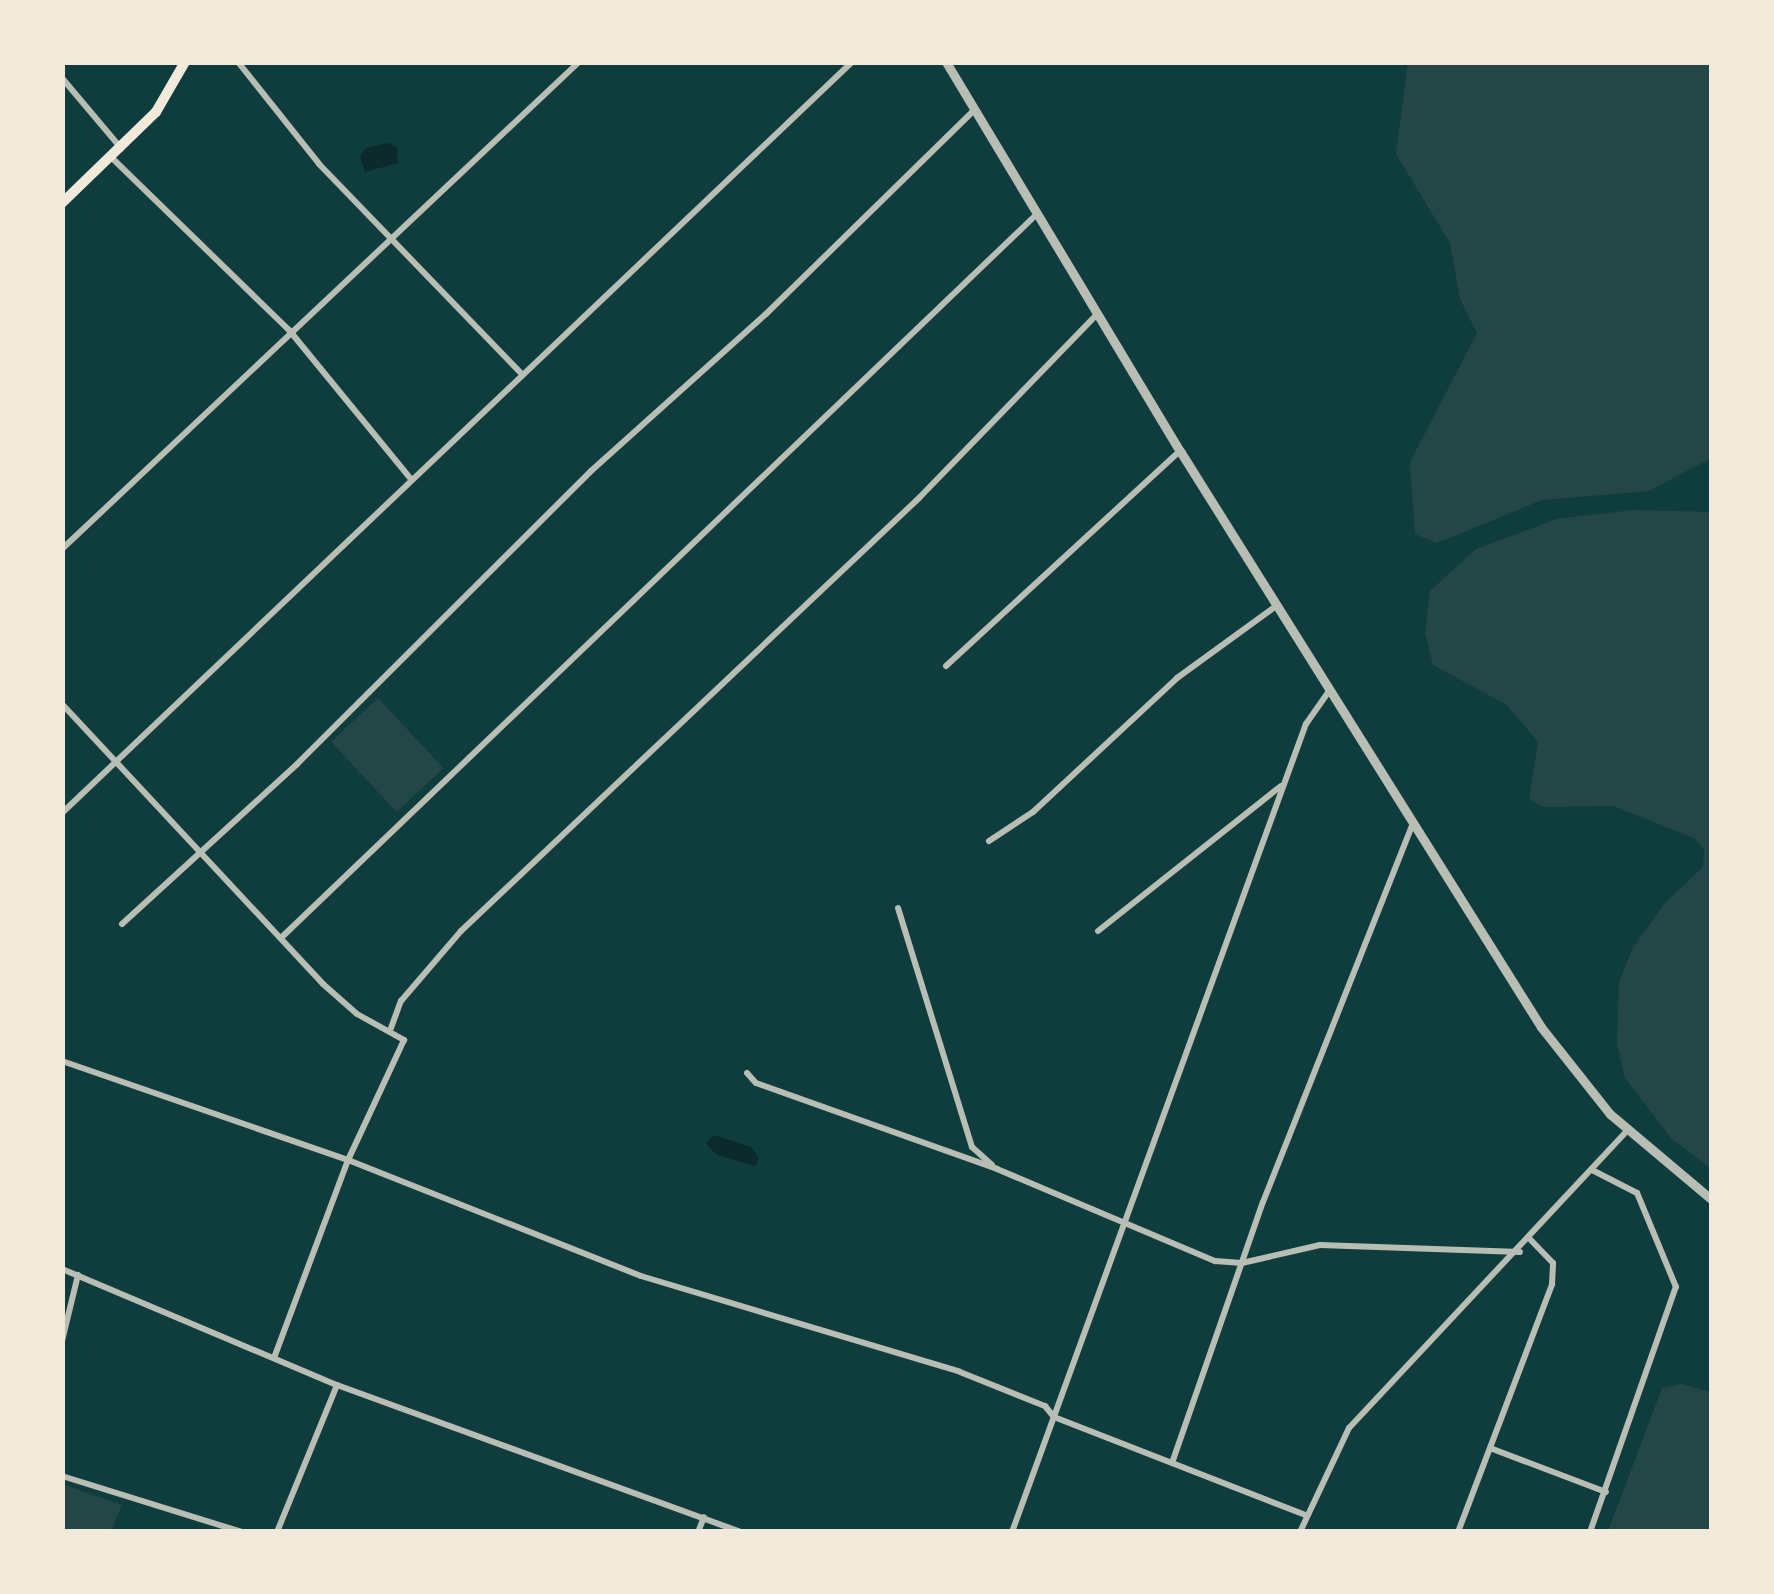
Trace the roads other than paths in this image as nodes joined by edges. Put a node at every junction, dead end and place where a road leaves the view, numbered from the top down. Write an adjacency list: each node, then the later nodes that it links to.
1 (185, 62): 8 (main road)
2 (238, 62): 11 (street)
3 (580, 62): 11 (street)
4 (852, 62): 14 (street)
5 (946, 62): 7 (street)
6 (62, 78): 8 (street)
7 (975, 110): 10 (street); 27 (street)
8 (117, 154): 9 (main road); 13 (street)
9 (62, 203)
10 (1038, 213): 12 (street); 31 (street)
11 (393, 238): 13 (street); 14 (street)
12 (1098, 313): 15 (street); 32 (street)
13 (289, 330): 16 (street); 17 (street)
14 (520, 372): 16 (street)
15 (1180, 451): 18 (street); 19 (street)
16 (410, 478): 22 (street)
17 (62, 549)
18 (1276, 606): 20 (street); 26 (street)
19 (946, 666)
20 (1328, 692): 23 (street); 25 (street)
21 (62, 704): 22 (street)
22 (116, 762): 24 (street); 27 (street)
23 (1283, 784): 30 (street); 40 (street)
24 (62, 813)
25 (1412, 826): 35 (street); 43 (street)
26 (990, 841)
27 (200, 850): 29 (street); 31 (street)
28 (898, 908): 37 (street)
29 (122, 924)
30 (1098, 931)
31 (283, 936): 32 (street)
32 (391, 1028): 36 (street)
33 (62, 1061): 36 (street)
34 (747, 1073): 37 (street)
35 (1626, 1131): 38 (street); 39 (street)
36 (348, 1160): 47 (street); 49 (street)
37 (997, 1169): 40 (street)
38 (1592, 1170): 41 (street); 53 (street)
39 (1712, 1200)
40 (1123, 1224): 43 (street); 49 (street)
41 (1530, 1240): 42 (street); 50 (street)
42 (1520, 1252): 43 (street); 54 (street)
43 (1242, 1263): 51 (street)
44 (62, 1269): 45 (street)
45 (78, 1276): 46 (street); 47 (street)
46 (62, 1341)
47 (274, 1358): 48 (street)
48 (338, 1384): 55 (street); 57 (street)
49 (1054, 1416): 51 (street); 60 (street)
50 (1490, 1448): 53 (street); 62 (street)
51 (1172, 1463): 54 (street)
52 (62, 1476): 56 (street)
53 (1606, 1492): 63 (street)
54 (1306, 1515): 61 (street)
55 (704, 1518): 58 (street); 59 (street)
56 (242, 1532)
57 (277, 1532)
58 (698, 1532)
59 (742, 1532)
60 (1012, 1532)
61 (1300, 1532)
62 (1458, 1532)
63 (1590, 1532)

